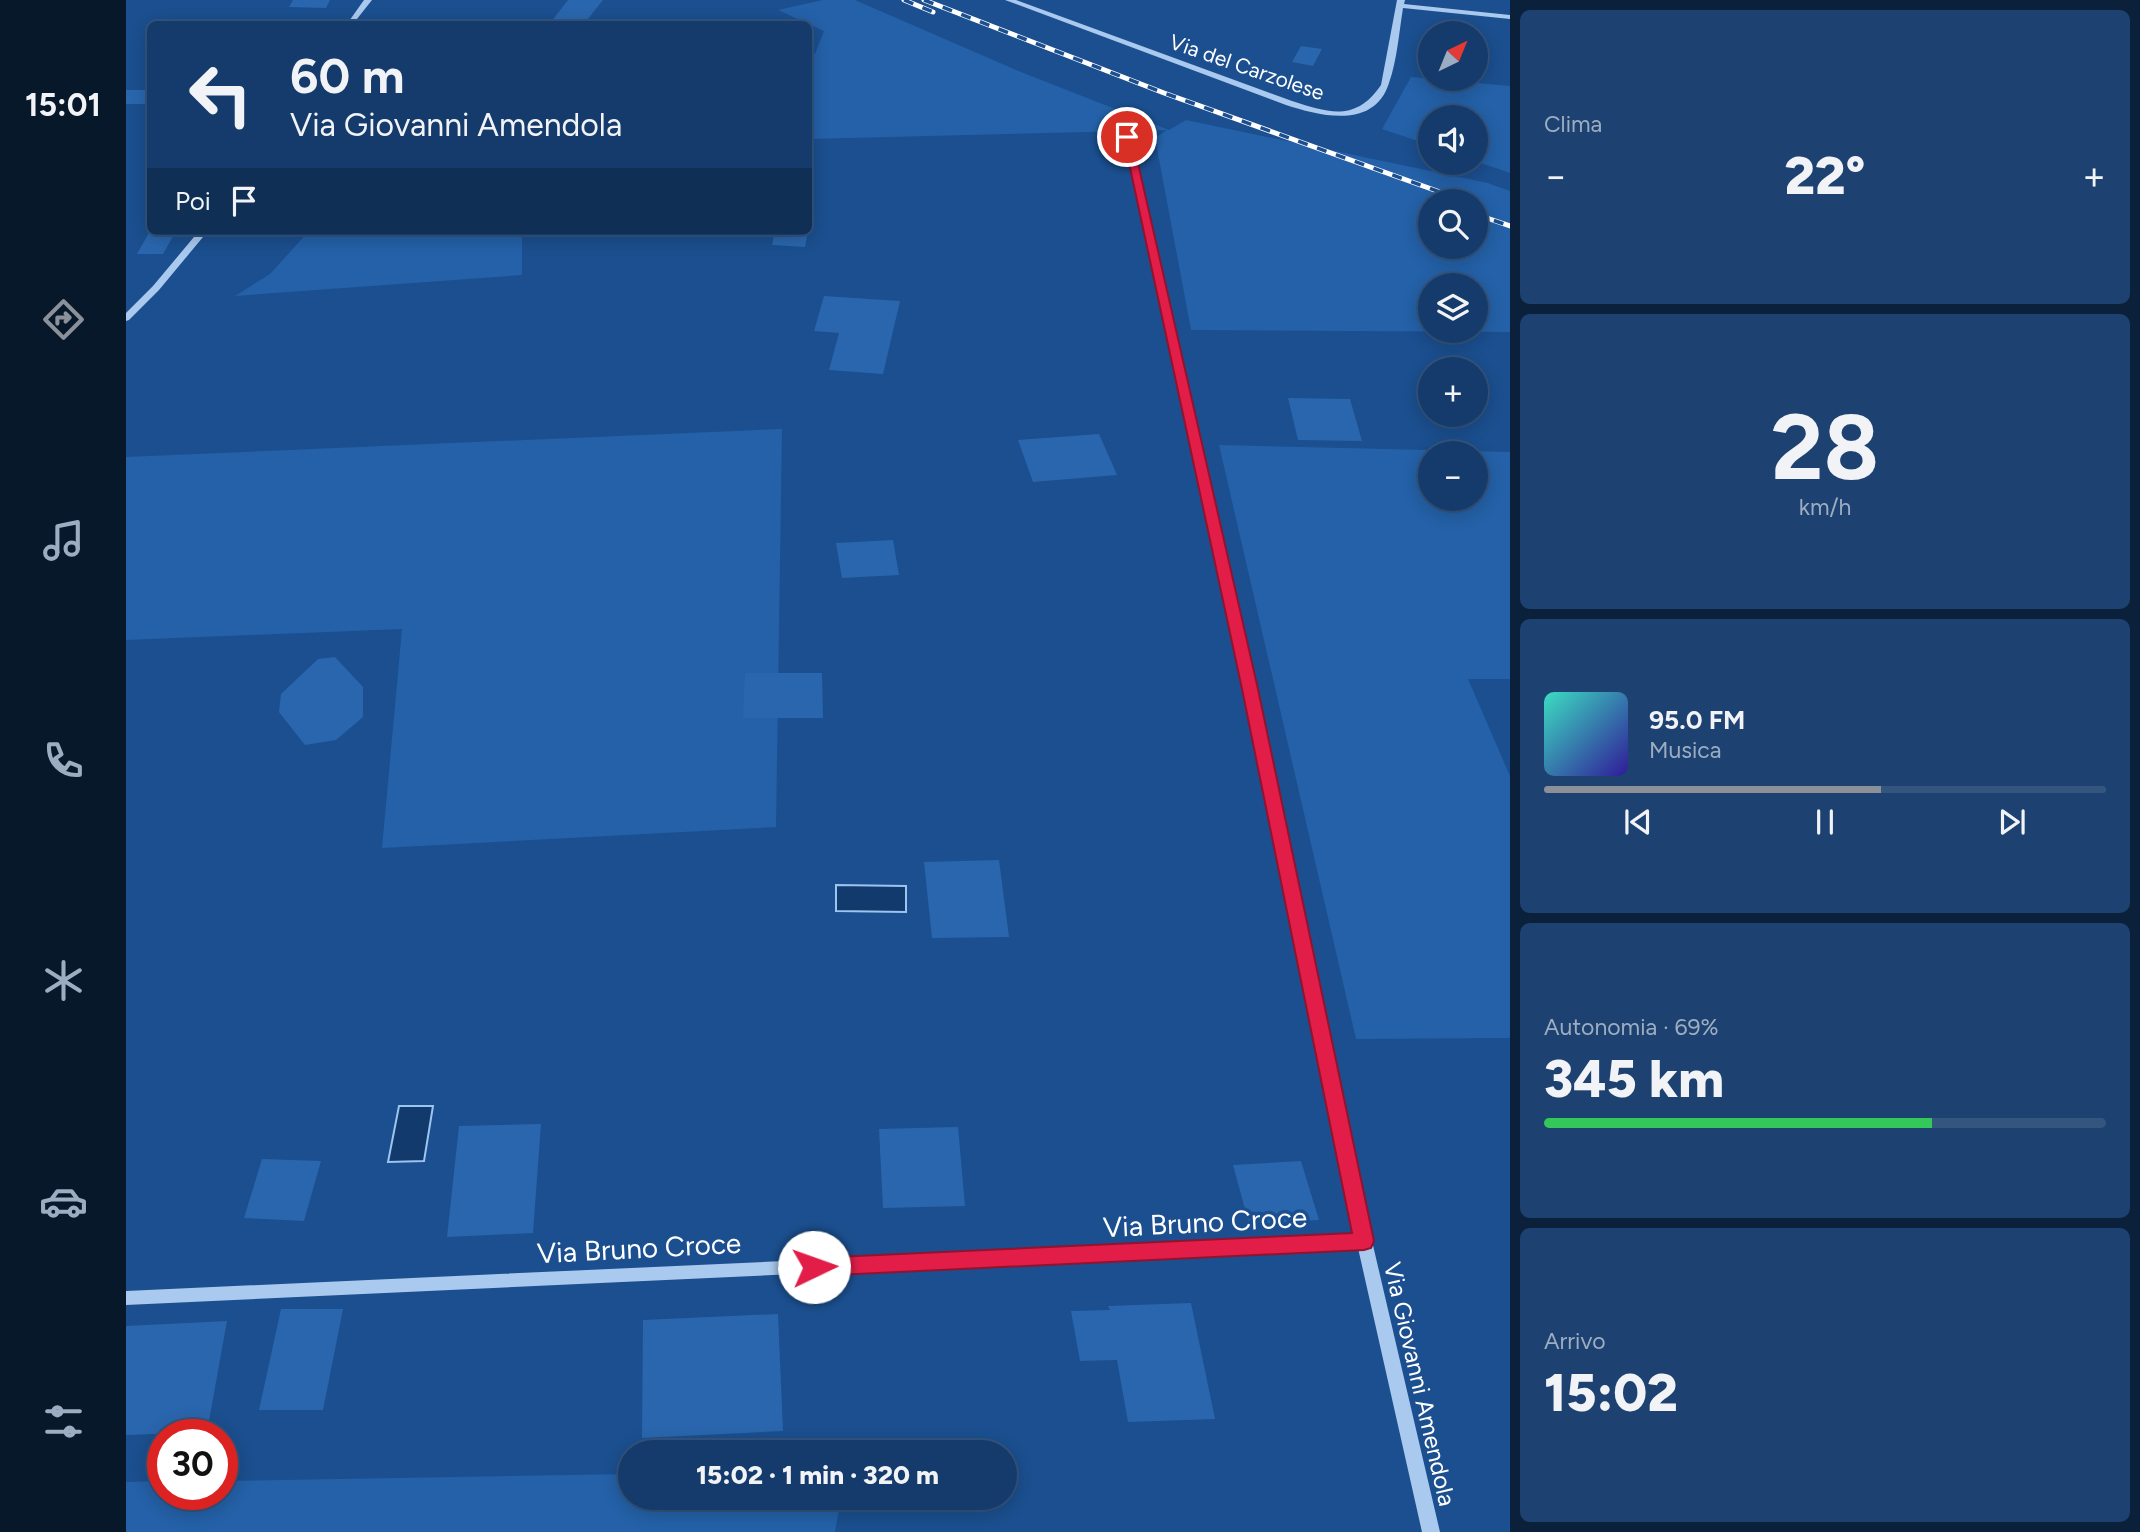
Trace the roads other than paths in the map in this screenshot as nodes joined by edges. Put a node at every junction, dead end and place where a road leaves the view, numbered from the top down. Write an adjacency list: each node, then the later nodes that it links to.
1 (368, 0): 5 (street)
2 (1009, 0): 3 (street, Via del Carzolese)
3 (1401, 3): 4 (street)
4 (1510, 17)
5 (352, 21)
6 (1127, 137): 9 (street, Via Giovanni Amendola)
7 (201, 235): 8 (street)
8 (126, 318)
9 (1364, 1241): 10 (street, Via Bruno Croce); 11 (street, Via Giovanni Amendola)
10 (126, 1298)
11 (1431, 1532)

